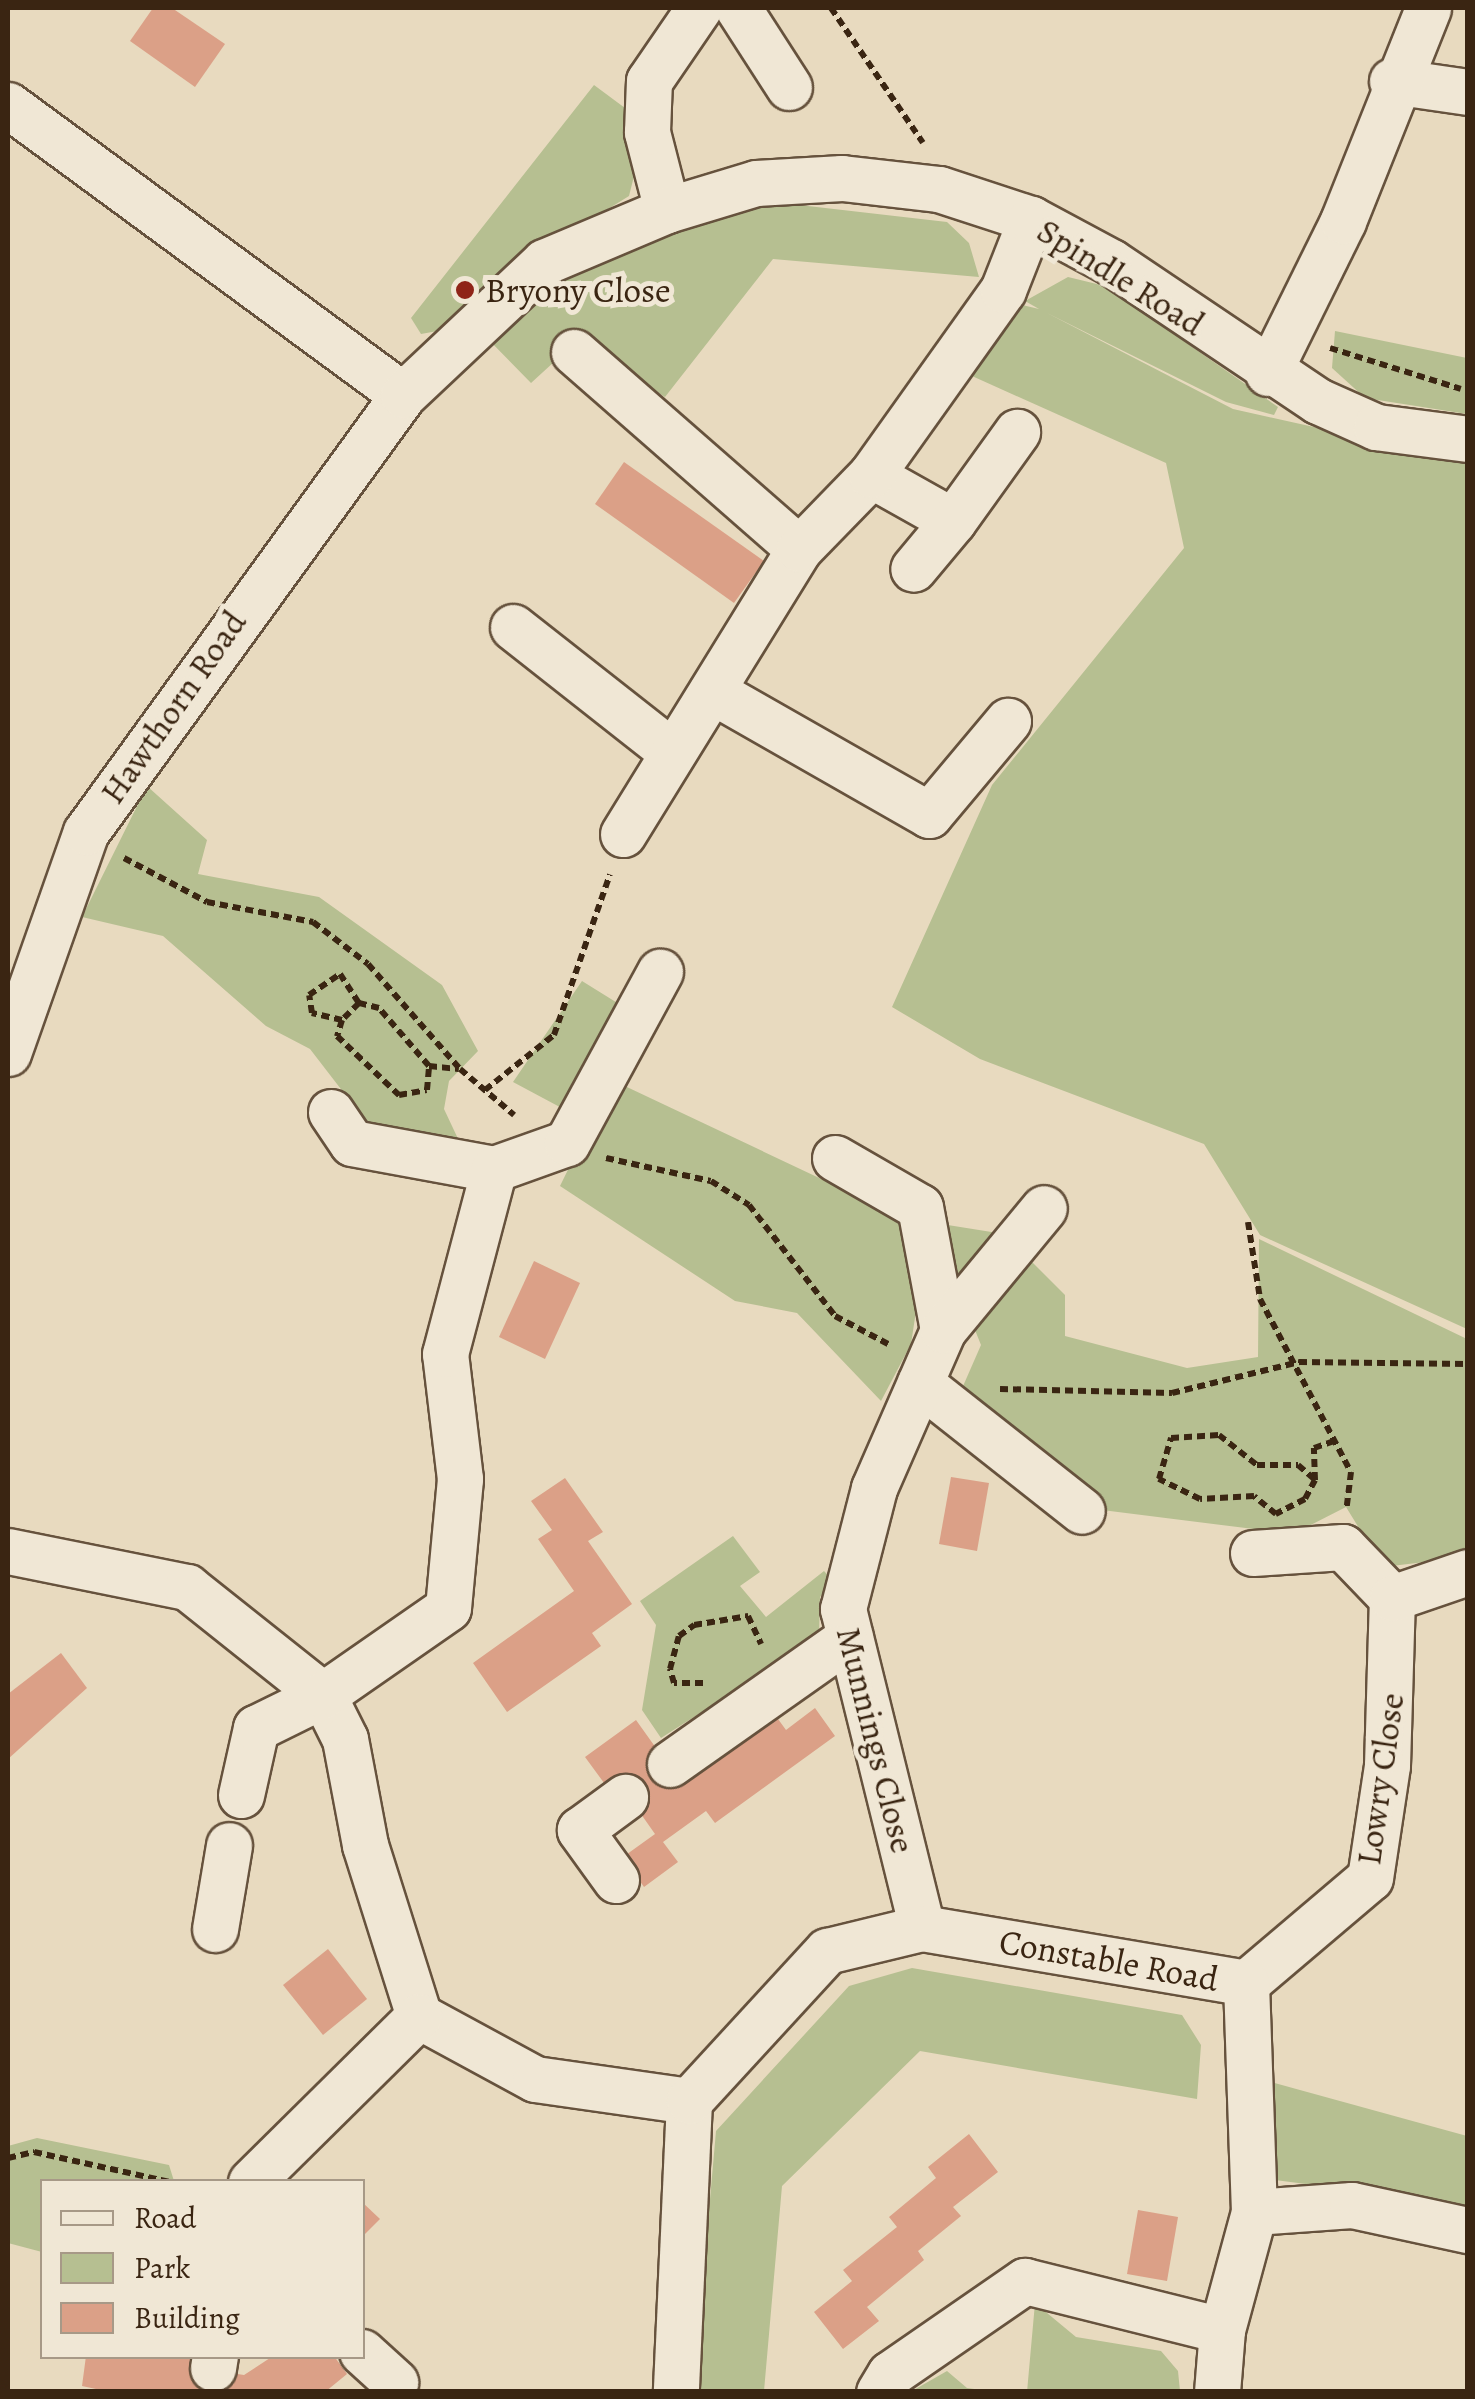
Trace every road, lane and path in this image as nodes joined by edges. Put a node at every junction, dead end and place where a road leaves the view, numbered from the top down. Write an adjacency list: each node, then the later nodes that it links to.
1 (699, 8): 10 (street)
2 (738, 8): 6 (street)
3 (831, 8): 9 (path)
4 (1428, 8): 5 (street)
5 (1392, 81): 7 (street); 13 (street)
6 (789, 87)
7 (1468, 92)
8 (8, 104): 15 (street)
9 (939, 190): 10 (street, Spindle Road); 11 (street, Spindle Road)
10 (667, 210): 15 (street, Spindle Road)
11 (1031, 219): 13 (street, Spindle Road); 18 (street)
12 (574, 352): 20 (street)
13 (1277, 354): 14 (path); 17 (street, Spindle Road)
14 (1468, 390)
15 (403, 395): 26 (street, Hawthorn Road)
16 (1018, 432): 19 (street)
17 (1468, 440)
18 (871, 475): 19 (street); 20 (street)
19 (953, 521): 21 (street)
20 (799, 549): 23 (street)
21 (913, 569)
22 (513, 627): 25 (street)
23 (712, 692): 24 (street); 25 (street)
24 (1008, 721)
25 (668, 749): 27 (street)
26 (86, 832): 31 (street, Hawthorn Road); 33 (path)
27 (622, 834): 34 (path)
28 (660, 972): 36 (street)
29 (359, 1003): 30 (path); 30 (path); 32 (path)
30 (342, 1020): 32 (path)
31 (8, 1054)
32 (428, 1066): 33 (path)
33 (460, 1070): 34 (path)
34 (484, 1090): 36 (path)
35 (330, 1112): 38 (street)
36 (567, 1143): 38 (street); 41 (path)
37 (835, 1158): 41 (street)
38 (494, 1169): 56 (street)
39 (1044, 1208): 41 (street, Munnings Close)
40 (1248, 1222): 42 (path)
41 (930, 1360): 47 (street); 53 (street, Munnings Close)
42 (1299, 1362): 43 (path); 44 (path); 45 (path)
43 (1468, 1364)
44 (993, 1388)
45 (1337, 1440): 46 (path); 48 (path)
46 (1315, 1480): 46 (path)
47 (1082, 1511)
48 (1344, 1547): 50 (street); 52 (street)
49 (8, 1551): 56 (street)
50 (1253, 1553)
51 (1468, 1572): 52 (street)
52 (1392, 1598): 64 (street, Lowry Close)
53 (850, 1637): 54 (street); 62 (street, Munnings Close)
54 (767, 1658): 55 (path); 57 (street)
55 (712, 1677)
56 (323, 1695): 58 (street); 65 (street)
57 (670, 1764)
58 (242, 1795)
59 (625, 1797): 61 (street)
60 (230, 1846): 63 (street)
61 (616, 1880)
62 (922, 1928): 64 (street, Constable Road); 66 (street, Constable Road)
63 (215, 1929)
64 (1246, 1983): 70 (street, Constable Road)
65 (419, 2016): 66 (street); 69 (street)
66 (689, 2102): 74 (street)
67 (8, 2158): 68 (path)
68 (157, 2179)
69 (254, 2179)
70 (1254, 2212): 71 (street); 72 (street, Constable Road)
71 (1468, 2230)
72 (1222, 2330): 73 (street); 75 (street, Constable Road)
73 (884, 2383)
74 (676, 2392)
75 (1217, 2392)

